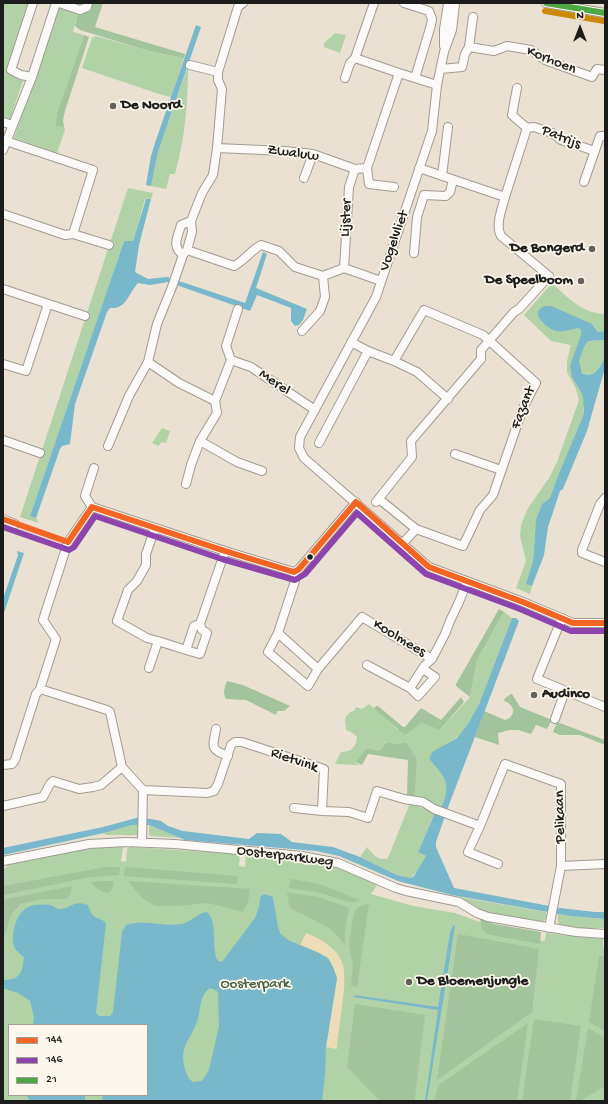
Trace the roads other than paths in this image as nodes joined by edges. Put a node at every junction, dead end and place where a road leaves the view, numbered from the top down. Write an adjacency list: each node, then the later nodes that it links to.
1 (33, 3): 19 (street)
2 (56, 3): 19 (street)
3 (59, 3): 4 (street)
4 (88, 3)
5 (243, 3): 17 (street)
6 (374, 3): 13 (street)
7 (404, 3): 21 (street)
8 (546, 3): 10 (street)
9 (452, 4): 15 (street, Vogelvliet)
10 (605, 13)
11 (473, 17): 12 (street)
12 (469, 47): 15 (street); 16 (street, Korhoen)
13 (355, 58): 18 (street); 20 (street)
14 (190, 65): 17 (street)
15 (441, 69): 22 (street, Vogelvliet)
16 (605, 70)
17 (218, 72): 30 (street)
18 (399, 73): 21 (street); 34 (street)
19 (32, 77): 25 (street)
20 (345, 78)
21 (415, 78): 22 (street)
22 (437, 85): 35 (street, Vogelvliet)
23 (517, 88): 27 (street, Patrijs)
24 (3, 122): 25 (street)
25 (12, 125): 29 (street)
26 (448, 127): 37 (street)
27 (527, 128): 32 (street, Patrijs); 42 (street, Patrijs)
28 (605, 136): 32 (street, Patrijs)
29 (5, 141): 31 (street); 45 (street)
30 (217, 148): 33 (street, Zwaluw); 44 (street)
31 (3, 150)
32 (595, 151): 40 (street, Patrijs)
33 (313, 154): 36 (street, Zwaluw); 38 (street)
34 (367, 168): 36 (street, Zwaluw); 41 (street)
35 (419, 168): 37 (street); 51 (street, Vogelvliet)
36 (355, 169): 49 (street, Lijster)
37 (442, 176): 39 (street)
38 (304, 178)
39 (453, 180): 42 (street); 48 (street)
40 (584, 182)
41 (394, 186)
42 (505, 197): 55 (street, Patrijs)
43 (3, 214): 45 (street)
44 (191, 221): 47 (street); 47 (street)
45 (73, 234): 46 (street)
46 (109, 245)
47 (185, 252): 50 (street); 63 (street)
48 (414, 253)
49 (344, 268): 50 (street); 51 (street)
50 (322, 276): 57 (street)
51 (381, 281): 59 (street, Vogelvliet)
52 (3, 290): 53 (street)
53 (48, 304): 56 (street); 64 (street)
54 (238, 309): 61 (street)
55 (519, 309): 58 (street, Fazant)
56 (86, 316)
57 (302, 331)
58 (489, 341): 62 (street, Fazant); 65 (street, Fazant); 75 (street, Fazant)
59 (351, 342): 60 (street); 67 (street, Vogelvliet)
60 (368, 351): 62 (street); 70 (street)
61 (231, 360): 66 (street); 67 (street, Merel)
62 (394, 361): 65 (street)
63 (148, 362): 66 (street); 71 (street)
64 (3, 364)
65 (448, 399): 84 (street, Fazant)
66 (215, 402): 69 (street)
67 (315, 410): 79 (street, Vogelvliet)
68 (3, 440): 72 (street)
69 (200, 441): 76 (street); 77 (street)
70 (319, 443)
71 (108, 446)
72 (40, 453)
73 (455, 454): 75 (street)
74 (94, 468): 80 (street)
75 (502, 470): 84 (street, Fazant)
76 (262, 471)
77 (186, 484)
78 (605, 498): 87 (street)
79 (356, 502): 85 (street, Vogelvliet); 88 (street)
80 (92, 507): 83 (street); 102 (street)
81 (3, 520): 82 (street)
82 (15, 524)
83 (155, 528): 86 (street); 94 (street)
84 (416, 529): 85 (street)
85 (402, 544): 89 (street, Vogelvliet)
86 (225, 551): 88 (street); 92 (street)
87 (605, 562)
88 (294, 572): 93 (street, Koolmees)
89 (467, 582): 90 (street, Vogelvliet); 96 (street, Koolmees)
90 (562, 618): 91 (street, Vogelvliet); 103 (street)
91 (605, 623)
92 (200, 624): 95 (street); 95 (street)
93 (278, 633): 99 (street); 99 (street, Koolmees)
94 (158, 641): 95 (street); 98 (street)
95 (186, 650)
96 (432, 659): 99 (street, Koolmees); 100 (street, Koolmees)
97 (367, 665): 101 (street, Koolmees)
98 (149, 668)
99 (318, 669)
100 (423, 669): 101 (street, Koolmees); 101 (street, Koolmees)
101 (410, 688)
102 (40, 689): 108 (street); 109 (street)
103 (566, 691): 104 (street); 105 (street)
104 (605, 707)
105 (555, 719)
106 (216, 729): 107 (street)
107 (228, 756): 110 (street, Rietvink); 113 (street, Rietvink)
108 (3, 765)
109 (122, 766): 110 (street); 111 (street)
110 (143, 790): 115 (street)
111 (3, 806)
112 (294, 808): 113 (street)
113 (322, 811): 114 (street)
114 (480, 826): 117 (street); 119 (street, Pelikaan)
115 (142, 842): 116 (street, Oosterparkweg); 120 (street, Oosterparkweg)
116 (3, 861)
117 (498, 864)
118 (605, 864): 119 (street, Pelikaan)
119 (561, 866): 120 (street, Pelikaan)
120 (549, 928): 121 (street, Oosterparkweg)
121 (605, 934)

